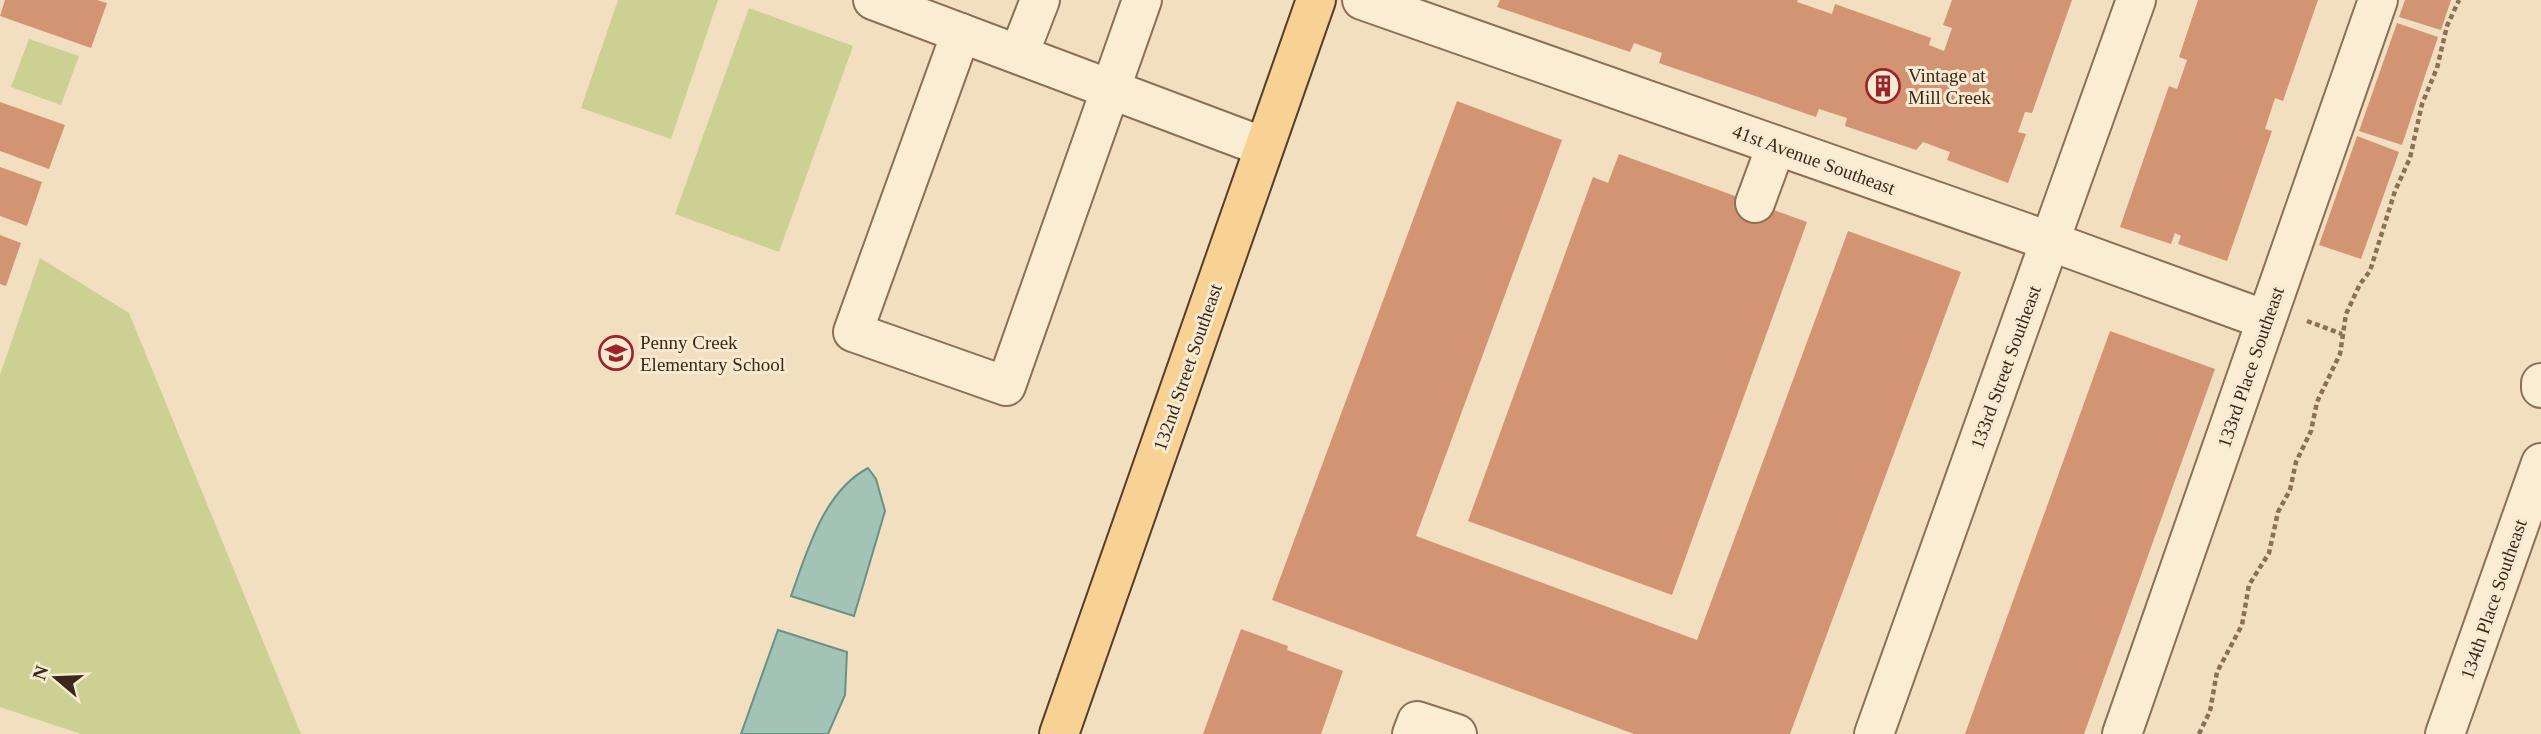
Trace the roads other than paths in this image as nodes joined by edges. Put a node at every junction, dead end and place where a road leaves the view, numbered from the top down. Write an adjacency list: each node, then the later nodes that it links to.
1 (873, 0): 8 (street)
2 (1040, 0): 9 (street)
3 (1142, 0): 10 (street)
4 (1317, 0): 12 (main road, 132nd Street Southeast)
5 (1362, 0): 11 (street, 41st Avenue Southeast)
6 (2136, 0): 14 (street, 133rd Street Southeast)
7 (2378, 0): 15 (street, 133rd Place Southeast)
8 (961, 33): 9 (street); 10 (street)
9 (1018, 54): 10 (street)
10 (1112, 89): 12 (street)
11 (1776, 146): 13 (street); 14 (street, 41st Avenue Southeast)
12 (1264, 147): 17 (main road, 132nd Street Southeast)
13 (1755, 203)
14 (2049, 241): 15 (street, 41st Avenue Southeast); 20 (street, 133rd Street Southeast)
15 (2266, 320): 21 (street, 133rd Place Southeast)
16 (2541, 463): 22 (street, 134th Place Southeast)
17 (1059, 734)
18 (1412, 734): 19 (street)
19 (1457, 734)
20 (1874, 734)
21 (2122, 734)
22 (2445, 734)

